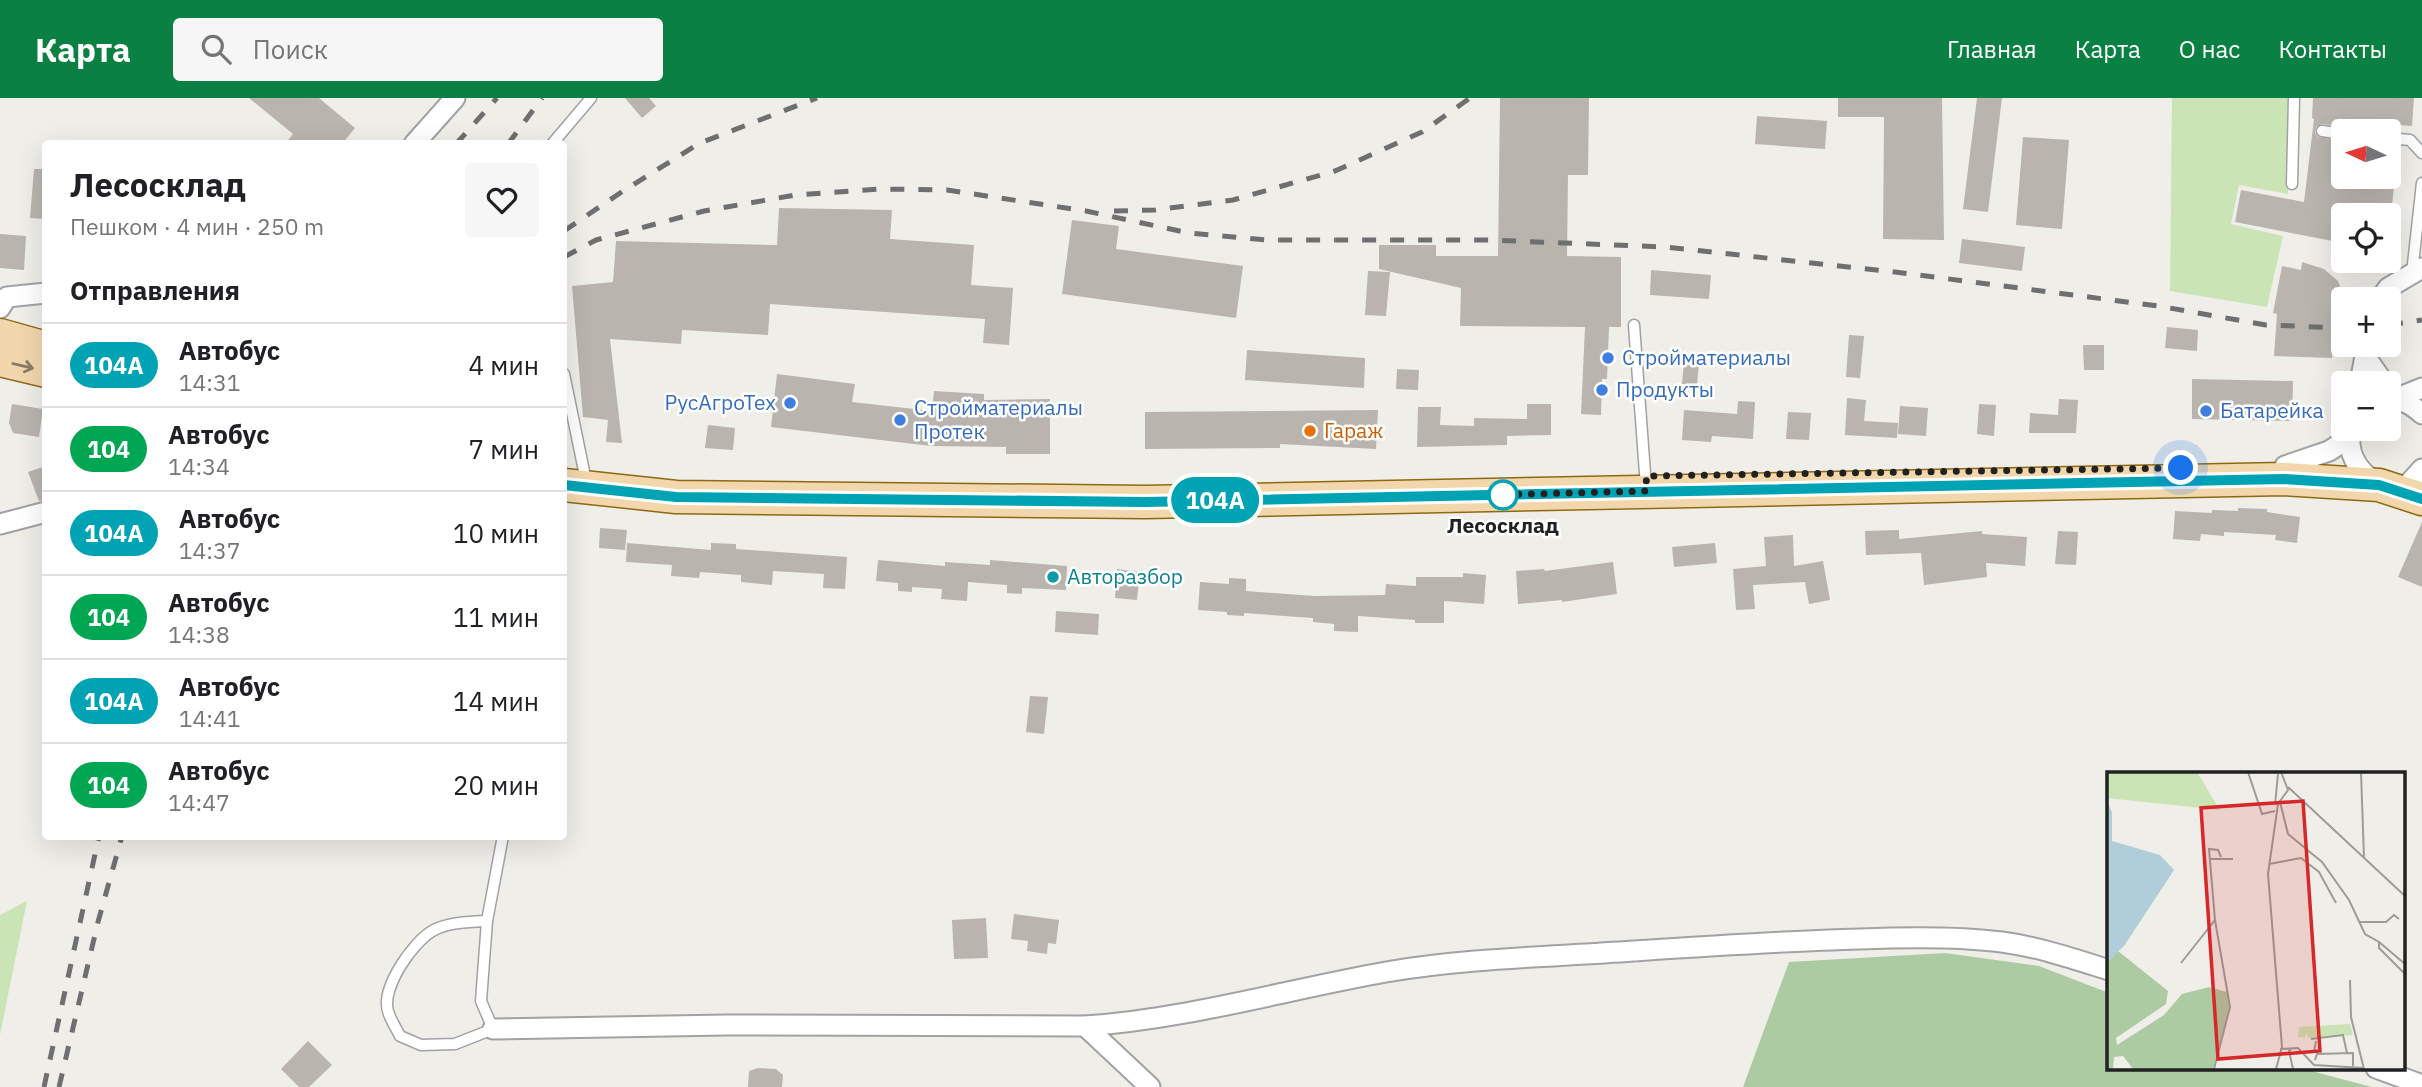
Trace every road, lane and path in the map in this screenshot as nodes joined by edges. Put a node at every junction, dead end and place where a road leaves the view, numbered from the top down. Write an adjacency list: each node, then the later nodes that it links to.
1 (455, 98): 7 (street)
2 (591, 98): 8 (lane)
3 (2294, 98): 11 (lane)
4 (2322, 131): 5 (lane)
5 (2331, 132)
6 (2401, 139): 9 (lane)
7 (418, 140)
8 (555, 140)
9 (2422, 153)
10 (2422, 183): 12 (lane)
11 (2292, 184)
12 (2417, 271): 13 (street)
13 (2390, 287)
14 (42, 293): 15 (street)
15 (0, 308)
16 (1634, 325): 28 (lane)
17 (0, 335): 18 (main road)
18 (42, 347)
19 (0, 360): 20 (main road, one-way to 20)
20 (42, 370)
21 (2422, 388): 22 (street)
22 (2401, 391)
23 (2401, 399): 24 (street)
24 (2422, 414)
25 (567, 424): 27 (lane)
26 (2384, 462): 28 (main road); 28 (main road)
27 (570, 475): 28 (main road)
28 (1646, 484)
29 (42, 513): 30 (street)
30 (0, 524)
31 (502, 840): 32 (lane)
32 (487, 921): 35 (lane); 35 (lane)
33 (2107, 969): 34 (street)
34 (1085, 1026): 35 (street); 38 (street)
35 (493, 1029)
36 (2381, 1070): 37 (street)
37 (2422, 1085)
38 (1150, 1087)

